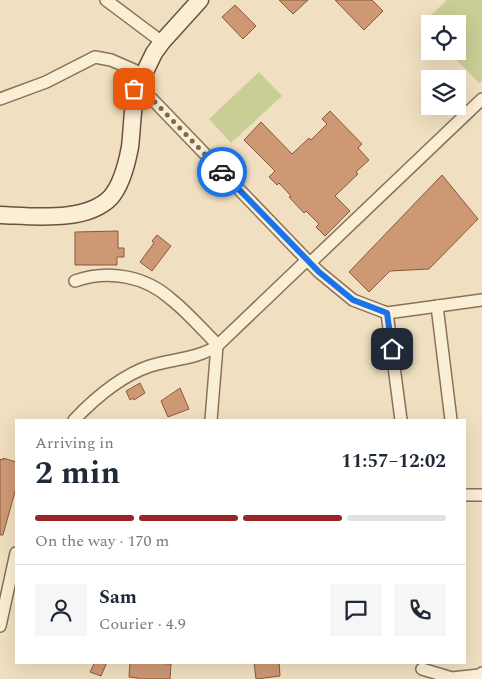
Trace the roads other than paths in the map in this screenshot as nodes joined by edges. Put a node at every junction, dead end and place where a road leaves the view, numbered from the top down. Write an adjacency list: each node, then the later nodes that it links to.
1 (106, 0): 3 (street)
2 (200, 0): 3 (main road)
3 (162, 42): 4 (main road)
4 (139, 88): 5 (street); 7 (main road); 8 (street)
5 (0, 99)
6 (482, 99): 8 (street)
7 (0, 215)
8 (308, 262): 12 (street); 13 (street)
9 (75, 281): 13 (street)
10 (482, 300): 11 (street)
11 (437, 306): 12 (street); 17 (street)
12 (387, 313): 16 (street)
13 (217, 346): 14 (street); 15 (street)
14 (75, 419)
15 (211, 419)
16 (401, 419)
17 (451, 419)
18 (466, 495): 19 (street)
19 (482, 495)
20 (15, 558): 21 (street)
21 (0, 626)
22 (420, 670): 23 (street)
23 (482, 673)

